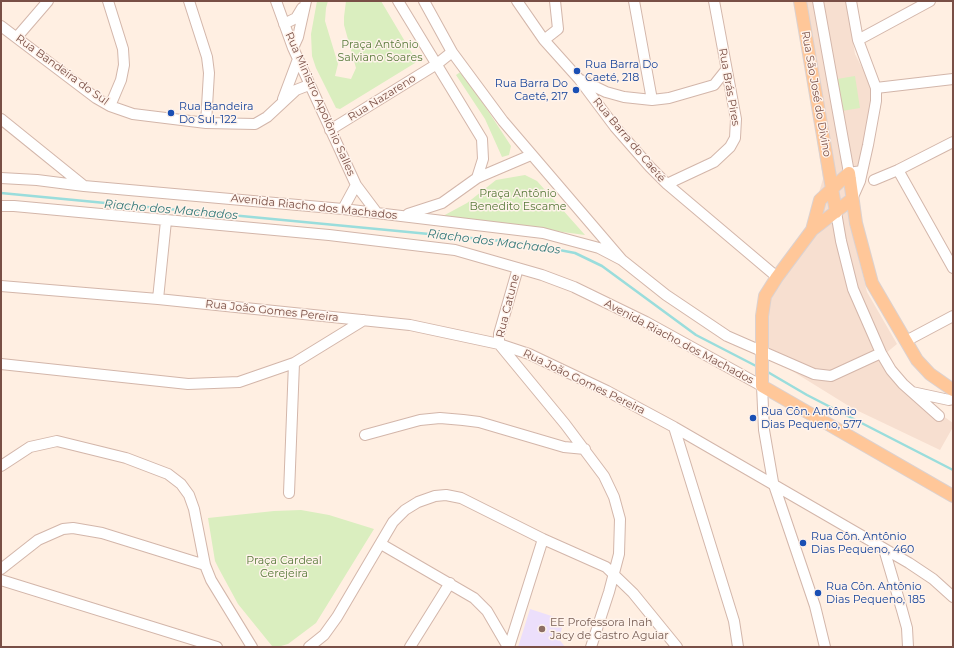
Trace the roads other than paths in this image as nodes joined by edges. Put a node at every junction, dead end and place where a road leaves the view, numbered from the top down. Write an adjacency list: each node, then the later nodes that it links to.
1 (48, 1): 18 (street)
2 (108, 1): 36 (street)
3 (189, 1): 38 (street)
4 (276, 1): 16 (street, Rua Ministro Apolônio Salles)
5 (306, 1): 16 (street); 21 (street)
6 (398, 1): 24 (street)
7 (424, 1): 22 (street)
8 (517, 1): 19 (street, Rua Barra do Caeté)
9 (556, 1): 19 (street)
10 (634, 1): 33 (street)
11 (714, 1): 25 (street, Rua Brás Pires)
12 (800, 1): 51 (main road, Rua São José do Divino)
13 (818, 1): 44 (street, Rua São José do Divino)
14 (851, 1): 20 (street)
15 (930, 1): 20 (street)
16 (284, 24): 21 (street, Rua Ministro Apolônio Salles)
17 (1, 26): 18 (street, Rua Bandeira do Sul)
18 (17, 37): 36 (street, Rua Bandeira do Sul)
19 (544, 40): 26 (street, Rua Barra do Caeté)
20 (858, 40): 30 (street)
21 (293, 48): 23 (street, Rua Ministro Apolônio Salles)
22 (452, 52): 24 (street, Rua Nazareno); 41 (street)
23 (298, 59): 28 (street, Rua Ministro Apolônio Salles); 34 (street, Rua Bandeira do Sul)
24 (437, 64): 39 (street, Rua Nazareno); 46 (street)
25 (726, 70): 29 (street); 35 (street, Rua Brás Pires)
26 (579, 79): 31 (street); 32 (street, Rua Barra do Caeté)
27 (953, 79): 30 (street)
28 (309, 85): 34 (street, Rua Bandeira do Sul); 39 (street, Rua Ministro Apolônio Salles)
29 (714, 85): 33 (street); 35 (street)
30 (876, 88): 43 (street)
31 (606, 92): 32 (street); 33 (street)
32 (594, 100): 48 (street, Rua Barra do Caeté)
33 (652, 100)
34 (283, 101): 38 (street, Rua Bandeira do Sul)
35 (732, 103): 48 (street, Rua Brás Pires)
36 (110, 106): 38 (street, Rua Bandeira do Sul)
37 (1, 119): 50 (street)
38 (206, 123)
39 (330, 130): 49 (street, Rua Ministro Apolônio Salles)
40 (953, 142): 42 (street)
41 (531, 155): 46 (street); 60 (street)
42 (898, 170): 47 (street); 62 (street)
43 (862, 171): 44 (street); 52 (street)
44 (849, 173): 51 (main road); 52 (main road, Rua São José do Divino)
45 (1, 178): 50 (street, Avenida Riacho dos Machados)
46 (477, 178): 57 (street)
47 (874, 180)
48 (667, 184): 63 (street, Rua Barra do Caeté)
49 (356, 185): 54 (street, Rua Ministro Apolônio Salles); 56 (street, Rua Ministro Apolônio Salles)
50 (84, 186): 54 (street, Avenida Riacho dos Machados)
51 (832, 187): 55 (main road, Rua São José do Divino); 59 (main road)
52 (852, 198): 55 (main road); 68 (main road, Rua São José do Divino)
53 (1, 206): 58 (street, Avenida Riacho dos Machados)
54 (343, 209): 56 (street, Avenida Riacho dos Machados)
55 (836, 212): 59 (main road); 71 (street)
56 (377, 213): 57 (street, Avenida Riacho dos Machados)
57 (401, 216): 60 (street, Avenida Riacho dos Machados)
58 (166, 221): 61 (street, Avenida Riacho dos Machados); 65 (street)
59 (812, 230): 63 (main road)
60 (622, 260): 70 (street)
61 (518, 268): 69 (street, Rua Catune); 74 (street, Avenida Riacho dos Machados)
62 (953, 268)
63 (777, 277): 70 (main road)
64 (1, 286): 65 (street, Rua João Gomes Pereira)
65 (158, 299): 67 (street, Rua João Gomes Pereira)
66 (953, 316): 68 (street)
67 (364, 320): 69 (street, Rua João Gomes Pereira); 72 (street)
68 (906, 342): 75 (main road, Rua São José do Divino)
69 (499, 344): 79 (street, Rua João Gomes Pereira); 81 (street)
70 (761, 353): 71 (street); 74 (main road)
71 (881, 353): 76 (street)
72 (294, 363): 73 (street); 84 (street)
73 (1, 364)
74 (762, 386): 83 (street); 85 (main road, Avenida Riacho dos Machados)
75 (953, 390)
76 (912, 392): 77 (street); 78 (street)
77 (953, 399)
78 (938, 416)
79 (674, 427): 83 (street, Rua João Gomes Pereira); 102 (street)
80 (365, 435): 81 (street)
81 (585, 449): 91 (street)
82 (1, 466): 89 (street)
83 (773, 482): 88 (street, Rua João Gomes Pereira); 103 (street)
84 (289, 493)
85 (953, 496)
86 (544, 539): 87 (street); 91 (street); 100 (street)
87 (380, 544): 93 (street); 98 (street)
88 (884, 549): 94 (street, Rua João Gomes Pereira); 104 (street)
89 (205, 565): 90 (street); 97 (street)
90 (1, 569)
91 (614, 574): 95 (street); 101 (street)
92 (1, 580): 96 (street)
93 (450, 582): 99 (street); 100 (street)
94 (953, 597)
95 (676, 646)
96 (217, 647)
97 (252, 647)
98 (310, 647)
99 (410, 647)
100 (509, 647)
101 (591, 647)
102 (738, 647)
103 (825, 647)
104 (908, 647)

